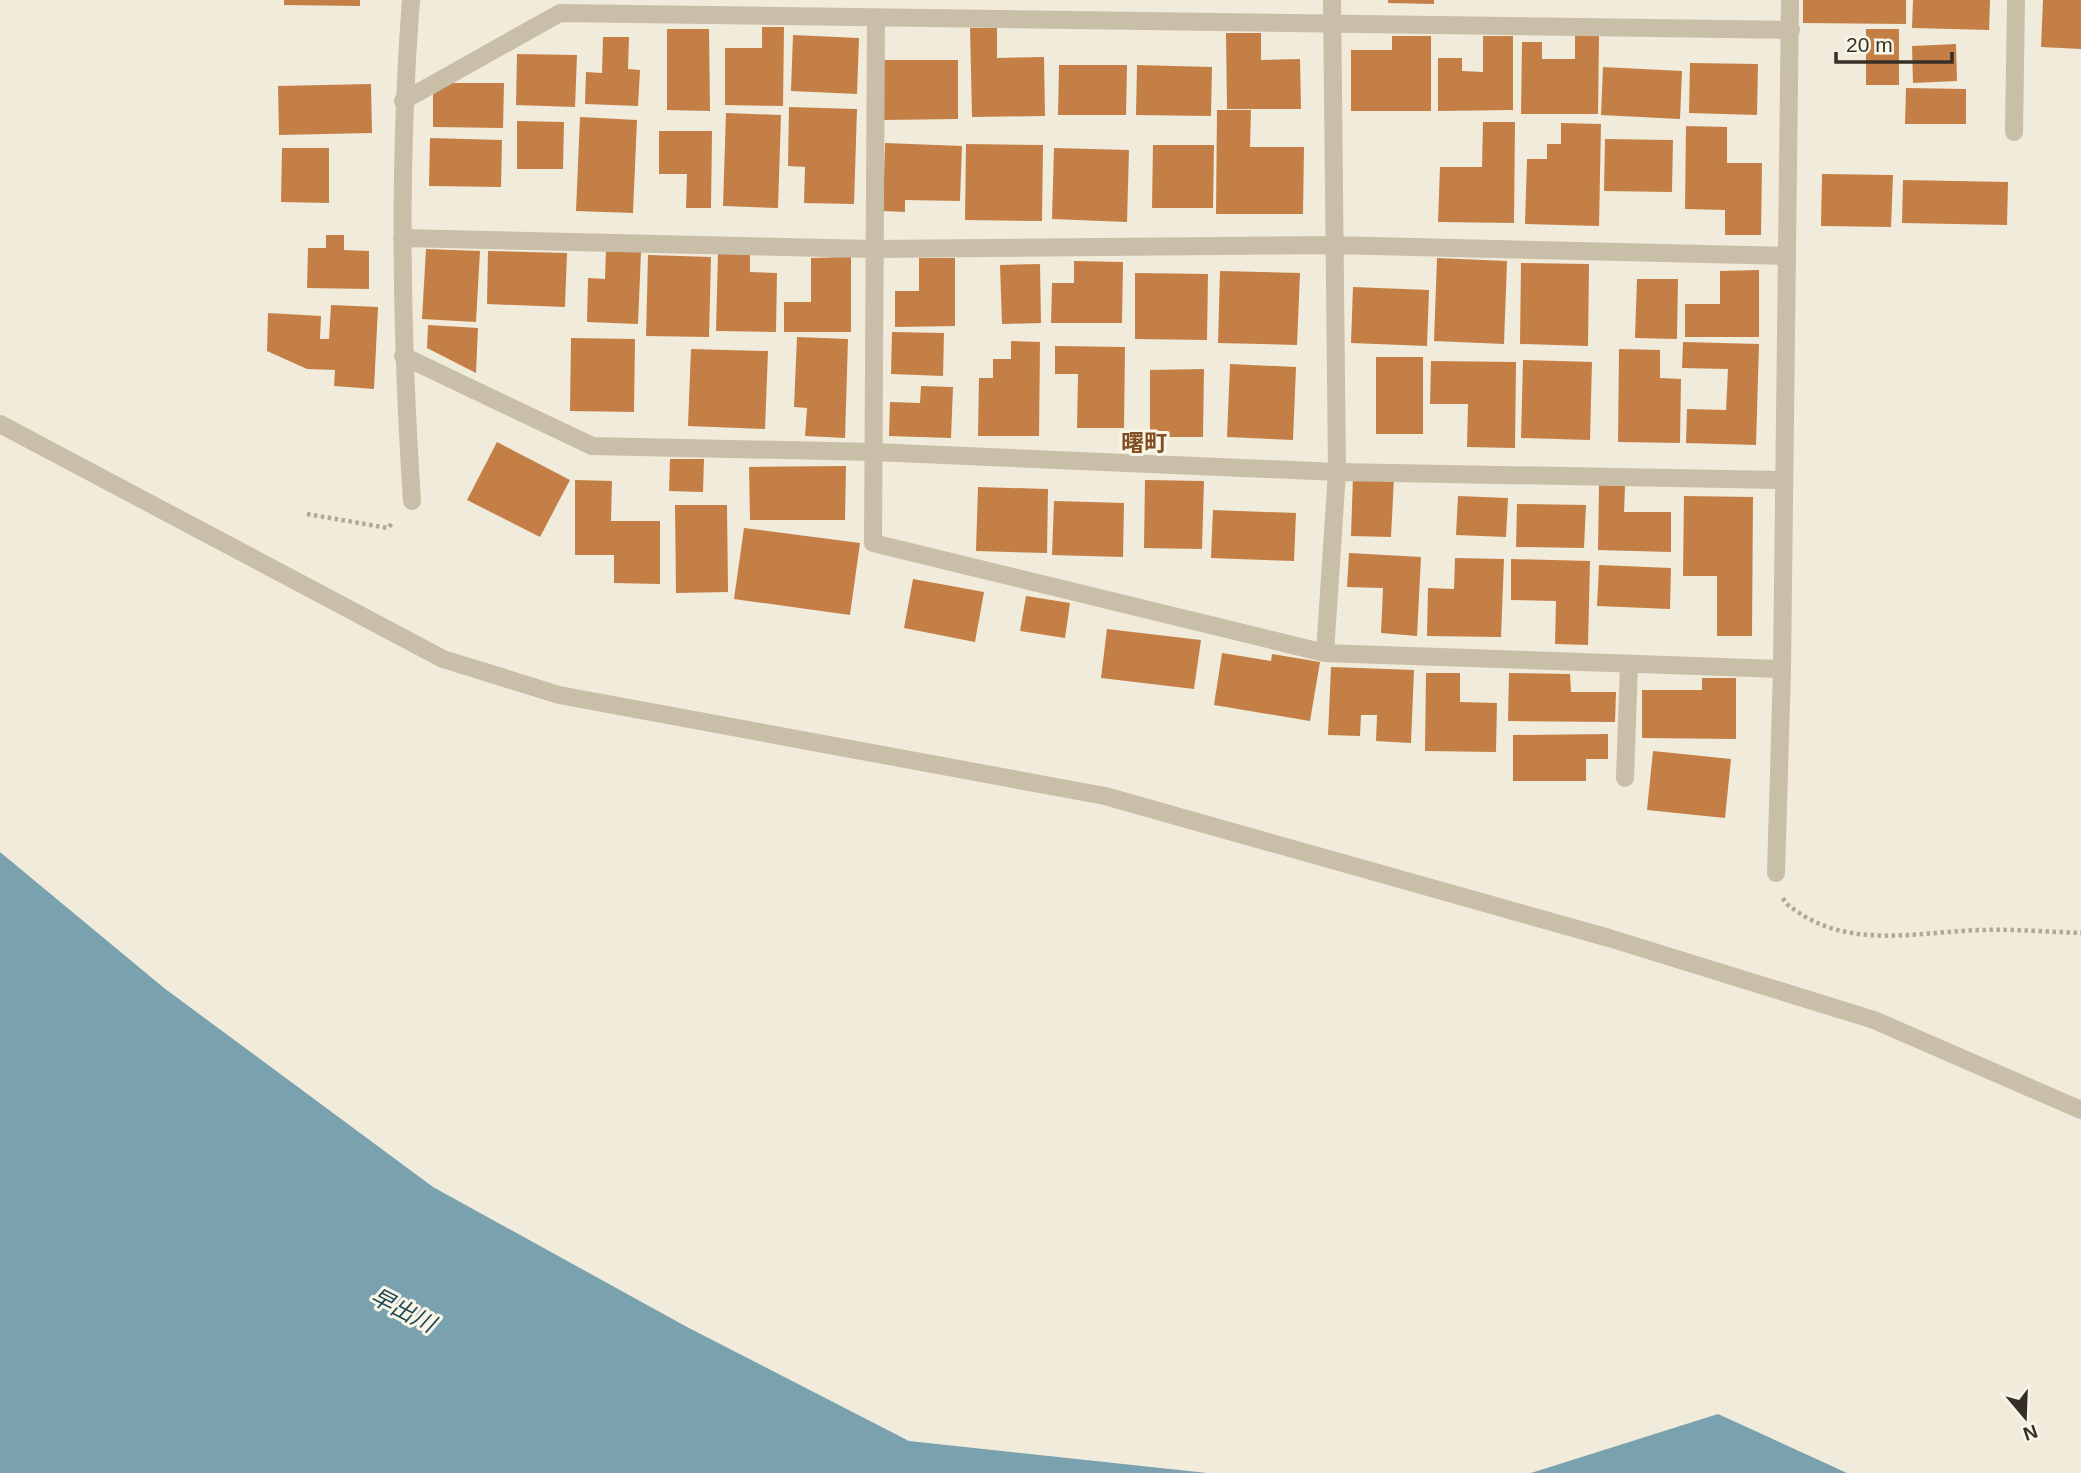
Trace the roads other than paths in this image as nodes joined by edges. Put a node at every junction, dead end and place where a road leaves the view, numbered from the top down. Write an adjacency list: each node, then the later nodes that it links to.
1 (411, 0): 8 (street)
2 (1332, 0): 6 (street)
3 (1790, 0): 7 (street)
4 (2016, 0): 9 (street)
5 (876, 18): 6 (street); 8 (street); 12 (street)
6 (1331, 25): 7 (street); 11 (street)
7 (1791, 30): 13 (street)
8 (403, 101): 10 (street)
9 (2014, 132)
10 (402, 237): 12 (street); 14 (street)
11 (1332, 245): 12 (street); 13 (street); 17 (street)
12 (873, 249): 16 (street)
13 (1786, 256): 18 (street)
14 (403, 356): 16 (street); 19 (street)
15 (0, 424): 25 (street)
16 (874, 452): 17 (street); 20 (street)
17 (1336, 472): 18 (street); 20 (street)
18 (1784, 480): 22 (street)
19 (412, 501)
20 (1325, 653): 21 (street)
21 (1629, 664): 22 (street); 23 (street)
22 (1782, 669): 24 (street)
23 (1625, 778)
24 (1776, 873)
25 (2081, 1110)

